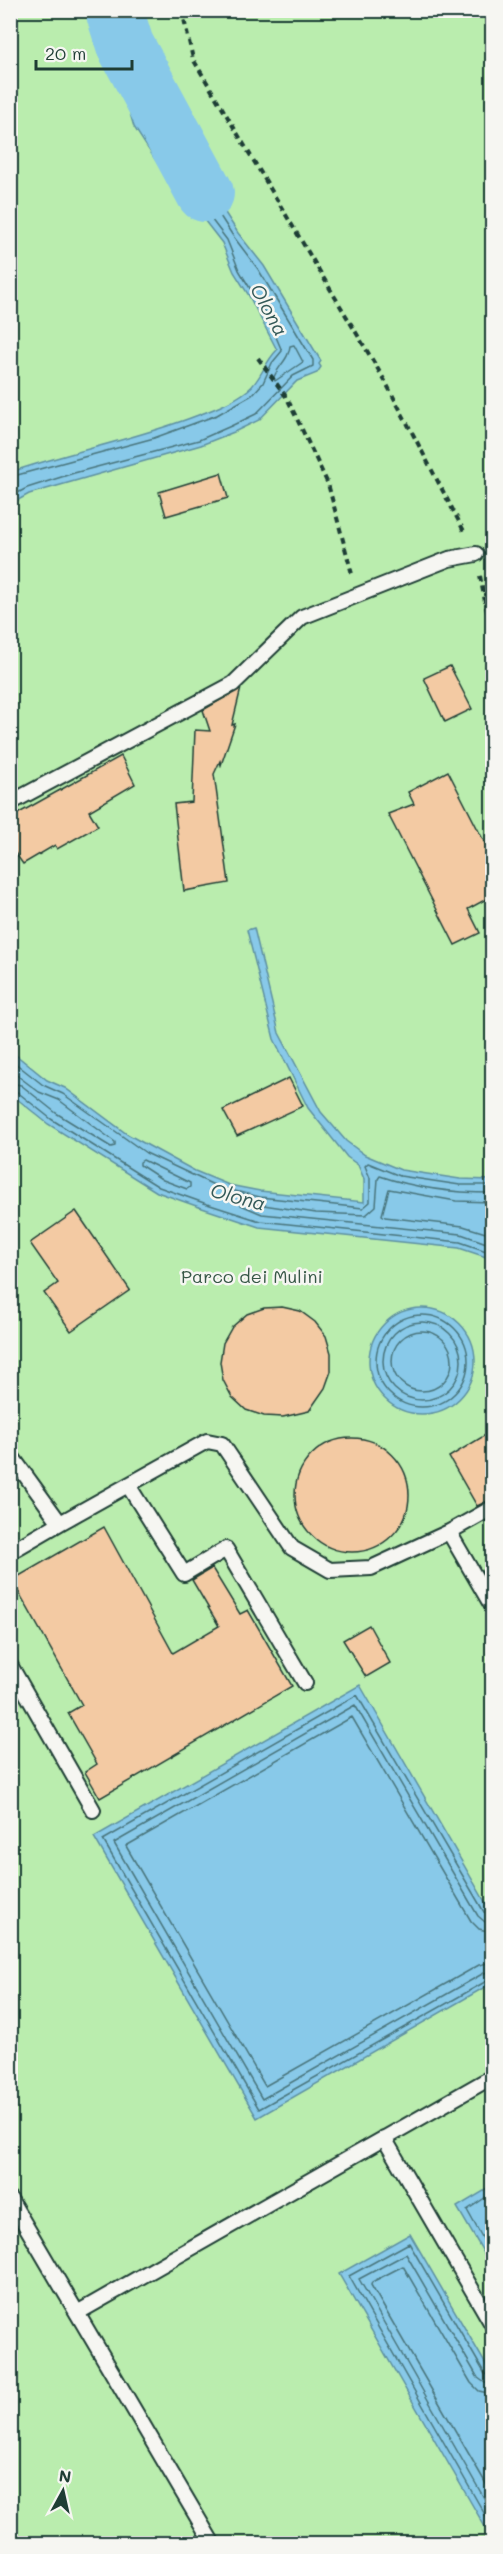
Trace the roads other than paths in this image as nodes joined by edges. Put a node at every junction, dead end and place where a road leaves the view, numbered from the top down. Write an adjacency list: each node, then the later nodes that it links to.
1 (476, 554): 2 (lane)
2 (10, 804)
3 (10, 1454): 6 (lane)
4 (128, 1485): 6 (lane); 7 (lane); 11 (lane)
5 (492, 1508): 7 (lane)
6 (60, 1523): 8 (lane)
7 (449, 1532): 9 (lane)
8 (10, 1552)
9 (492, 1606)
10 (10, 1665): 12 (lane)
11 (304, 1683)
12 (93, 1810)
13 (492, 2077): 14 (lane)
14 (384, 2138): 16 (lane); 17 (lane)
15 (10, 2199): 16 (lane)
16 (78, 2313): 18 (lane)
17 (492, 2324)
18 (213, 2544)

